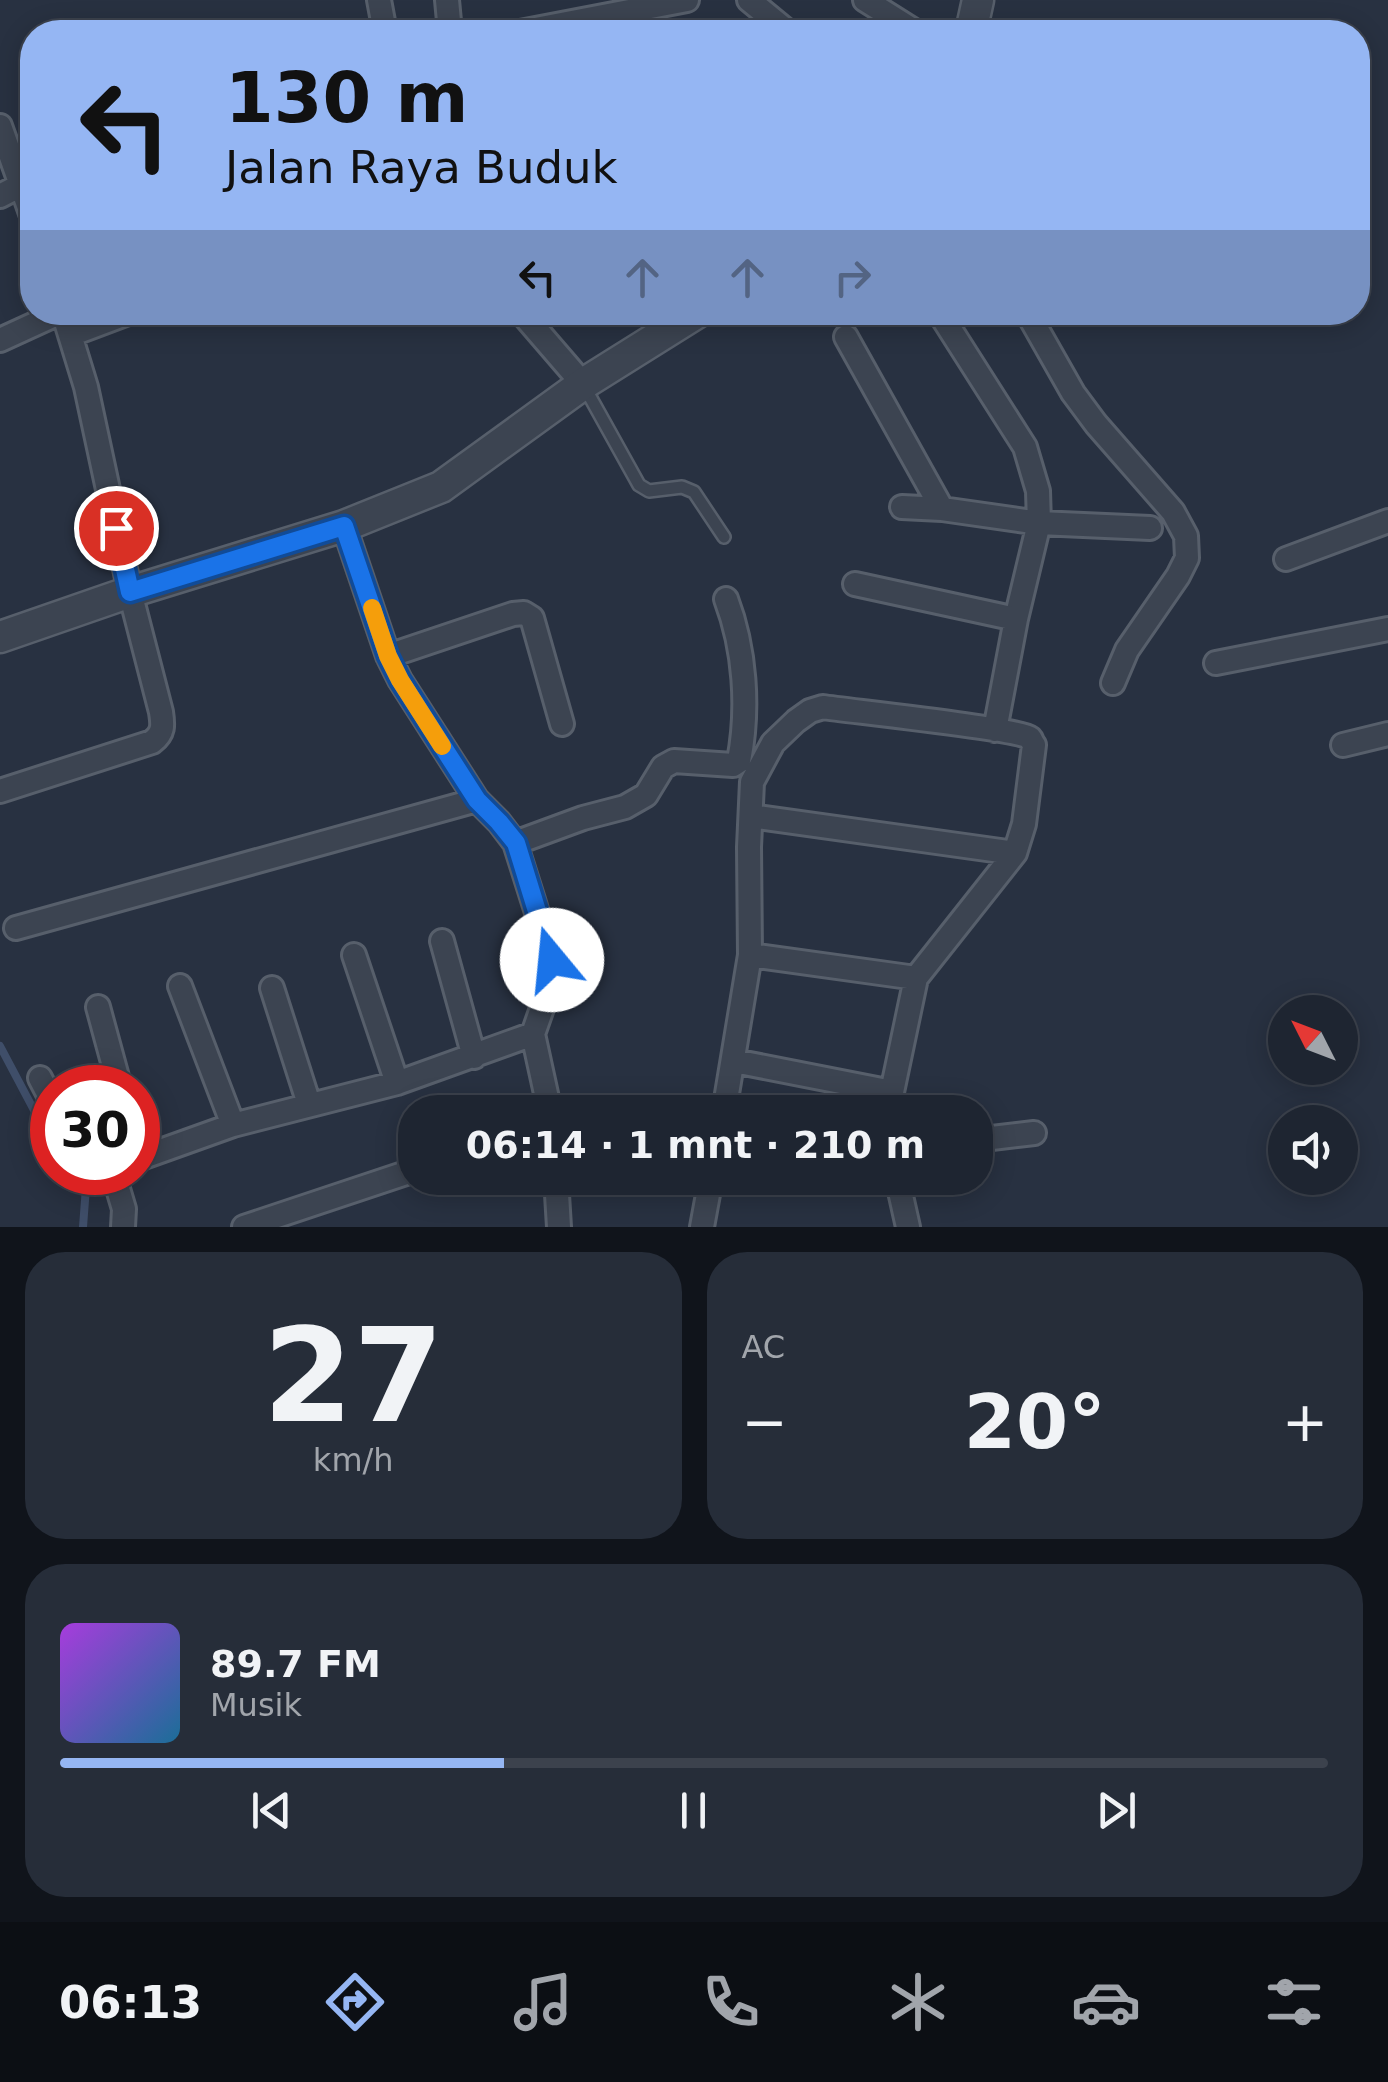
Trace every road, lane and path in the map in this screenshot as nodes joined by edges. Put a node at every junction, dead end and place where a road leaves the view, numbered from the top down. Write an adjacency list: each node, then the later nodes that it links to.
1 (687, 0): 4 (street)
2 (749, 0): 5 (street)
3 (865, 0): 6 (street)
4 (583, 20)
5 (773, 20)
6 (897, 20)
7 (0, 126): 8 (street)
8 (20, 179)
9 (33, 325): 18 (street)
10 (66, 325): 16 (street)
11 (98, 325): 16 (street)
12 (532, 325): 19 (street)
13 (677, 325): 19 (street)
14 (947, 325): 23 (street)
15 (1034, 325): 36 (street)
16 (70, 336): 29 (street)
17 (846, 337): 21 (street)
18 (0, 340)
19 (583, 384): 24 (street); 26 (lane)
20 (902, 507): 21 (street)
21 (942, 508): 23 (street)
22 (1388, 521): 27 (street)
23 (1039, 523): 25 (street); 31 (street)
24 (344, 526): 29 (street); 34 (street)
25 (1150, 528)
26 (724, 537)
27 (1286, 558)
28 (855, 584): 31 (street)
29 (130, 592): 33 (street); 41 (street)
30 (726, 598): 44 (street)
31 (1016, 620): 38 (street)
32 (1388, 629): 35 (street)
33 (0, 637)
34 (388, 656): 37 (street); 42 (street)
35 (1216, 663)
36 (1112, 683)
37 (562, 724)
38 (995, 730): 43 (street); 45 (street)
39 (1388, 734): 40 (street)
40 (1343, 744)
41 (0, 791)
42 (477, 800): 44 (street); 46 (street)
43 (752, 816): 45 (street); 49 (street)
44 (516, 843): 54 (street)
45 (1015, 853): 50 (street)
46 (16, 928)
47 (442, 941): 55 (street)
48 (354, 955): 58 (street)
49 (750, 955): 50 (street); 56 (street)
50 (916, 978): 62 (street)
51 (180, 986): 64 (street)
52 (272, 988): 63 (street)
53 (98, 1007): 57 (street)
54 (533, 1034): 55 (street); 59 (street)
55 (474, 1057): 58 (street)
56 (734, 1061): 60 (street); 61 (street)
57 (114, 1065)
58 (397, 1083): 63 (street)
59 (546, 1095)
60 (727, 1095)
61 (866, 1095)
62 (894, 1095)
63 (309, 1104): 64 (street)
64 (233, 1125): 67 (street)
65 (1034, 1133): 66 (street)
66 (993, 1138)
67 (160, 1150)
68 (398, 1176): 74 (street)
69 (120, 1195): 73 (street)
70 (557, 1195): 75 (street)
71 (708, 1195): 76 (street)
72 (901, 1195): 77 (street)
73 (123, 1227)
74 (244, 1227)
75 (559, 1227)
76 (702, 1227)
77 (908, 1227)

